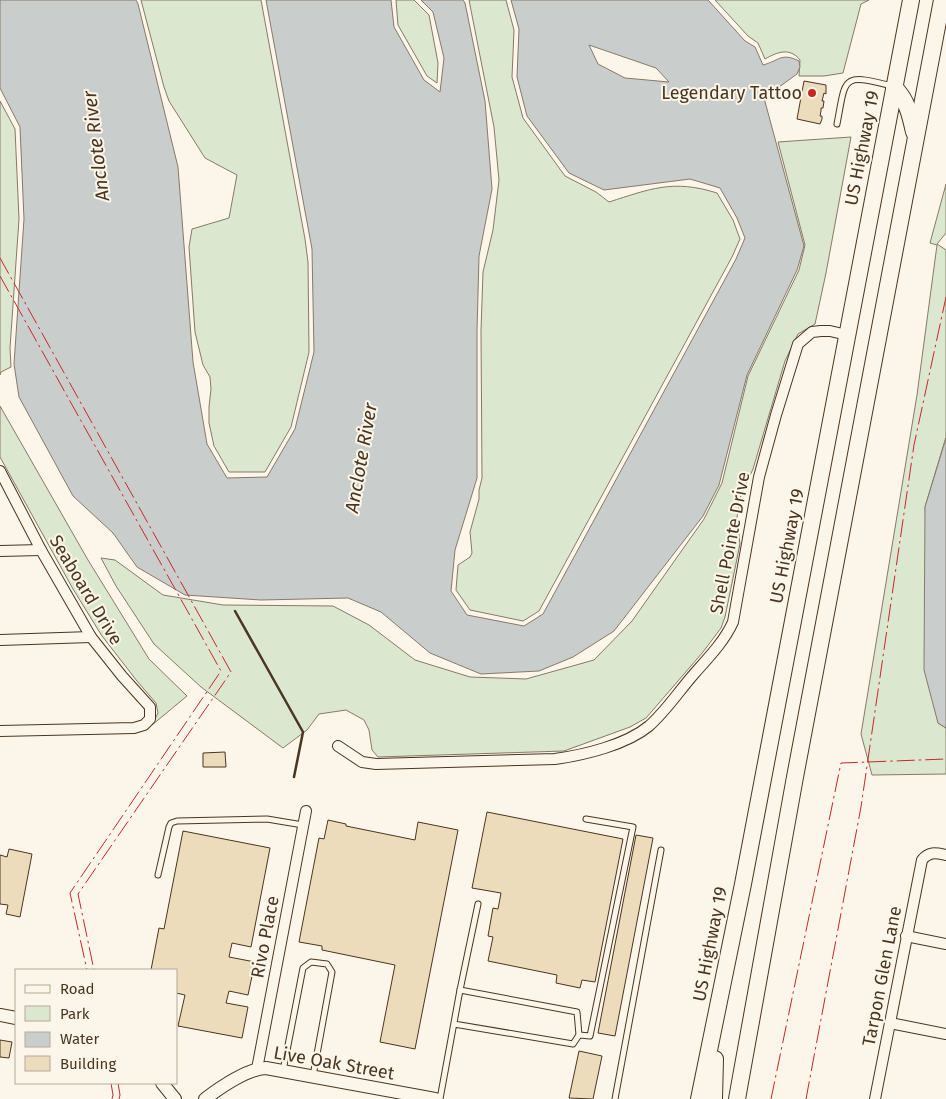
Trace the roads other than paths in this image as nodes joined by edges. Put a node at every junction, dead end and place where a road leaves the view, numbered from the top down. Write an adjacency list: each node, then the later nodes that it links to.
1 (911, 0): 3 (highway, US Highway 19)
2 (942, 0): 5 (highway)
3 (894, 87): 4 (lane); 5 (highway); 6 (highway, US Highway 19)
4 (837, 124)
5 (915, 136): 42 (highway)
6 (847, 335): 13 (street, Shell Pointe Drive); 24 (highway, US Highway 19)
7 (0, 471): 8 (street, Seaboard Drive)
8 (41, 550): 9 (street); 10 (street, Seaboard Drive)
9 (0, 551)
10 (91, 637): 11 (street); 12 (street, Seaboard Drive)
11 (0, 640)
12 (0, 731)
13 (338, 746)
14 (306, 811): 16 (street, Rivo Place)
15 (586, 819): 30 (lane)
16 (304, 825): 19 (lane); 31 (street, Rivo Place)
17 (661, 850): 39 (lane)
18 (946, 855): 21 (street, Tarpon Glen Lane)
19 (158, 875)
20 (478, 904): 23 (lane)
21 (906, 936): 22 (street); 27 (street, Tarpon Glen Lane)
22 (946, 944)
23 (460, 990): 28 (lane); 30 (lane)
24 (718, 1009): 40 (highway, US Highway 19); 41 (highway)
25 (0, 1015): 26 (street)
26 (15, 1018)
27 (890, 1023): 29 (street); 43 (street, Tarpon Glen Lane)
28 (454, 1024): 30 (lane); 38 (lane)
29 (946, 1034)
30 (579, 1035)
31 (256, 1069): 32 (street, Live Oak Street); 36 (street, Live Oak Street)
32 (283, 1070): 33 (street, Live Oak Street); 33 (lane)
33 (313, 1076): 37 (street, Live Oak Street)
34 (163, 1084): 35 (street)
35 (175, 1099)
36 (205, 1099)
37 (436, 1099)
38 (440, 1099)
39 (615, 1099)
40 (699, 1099)
41 (714, 1099)
42 (737, 1099)
43 (875, 1099)

